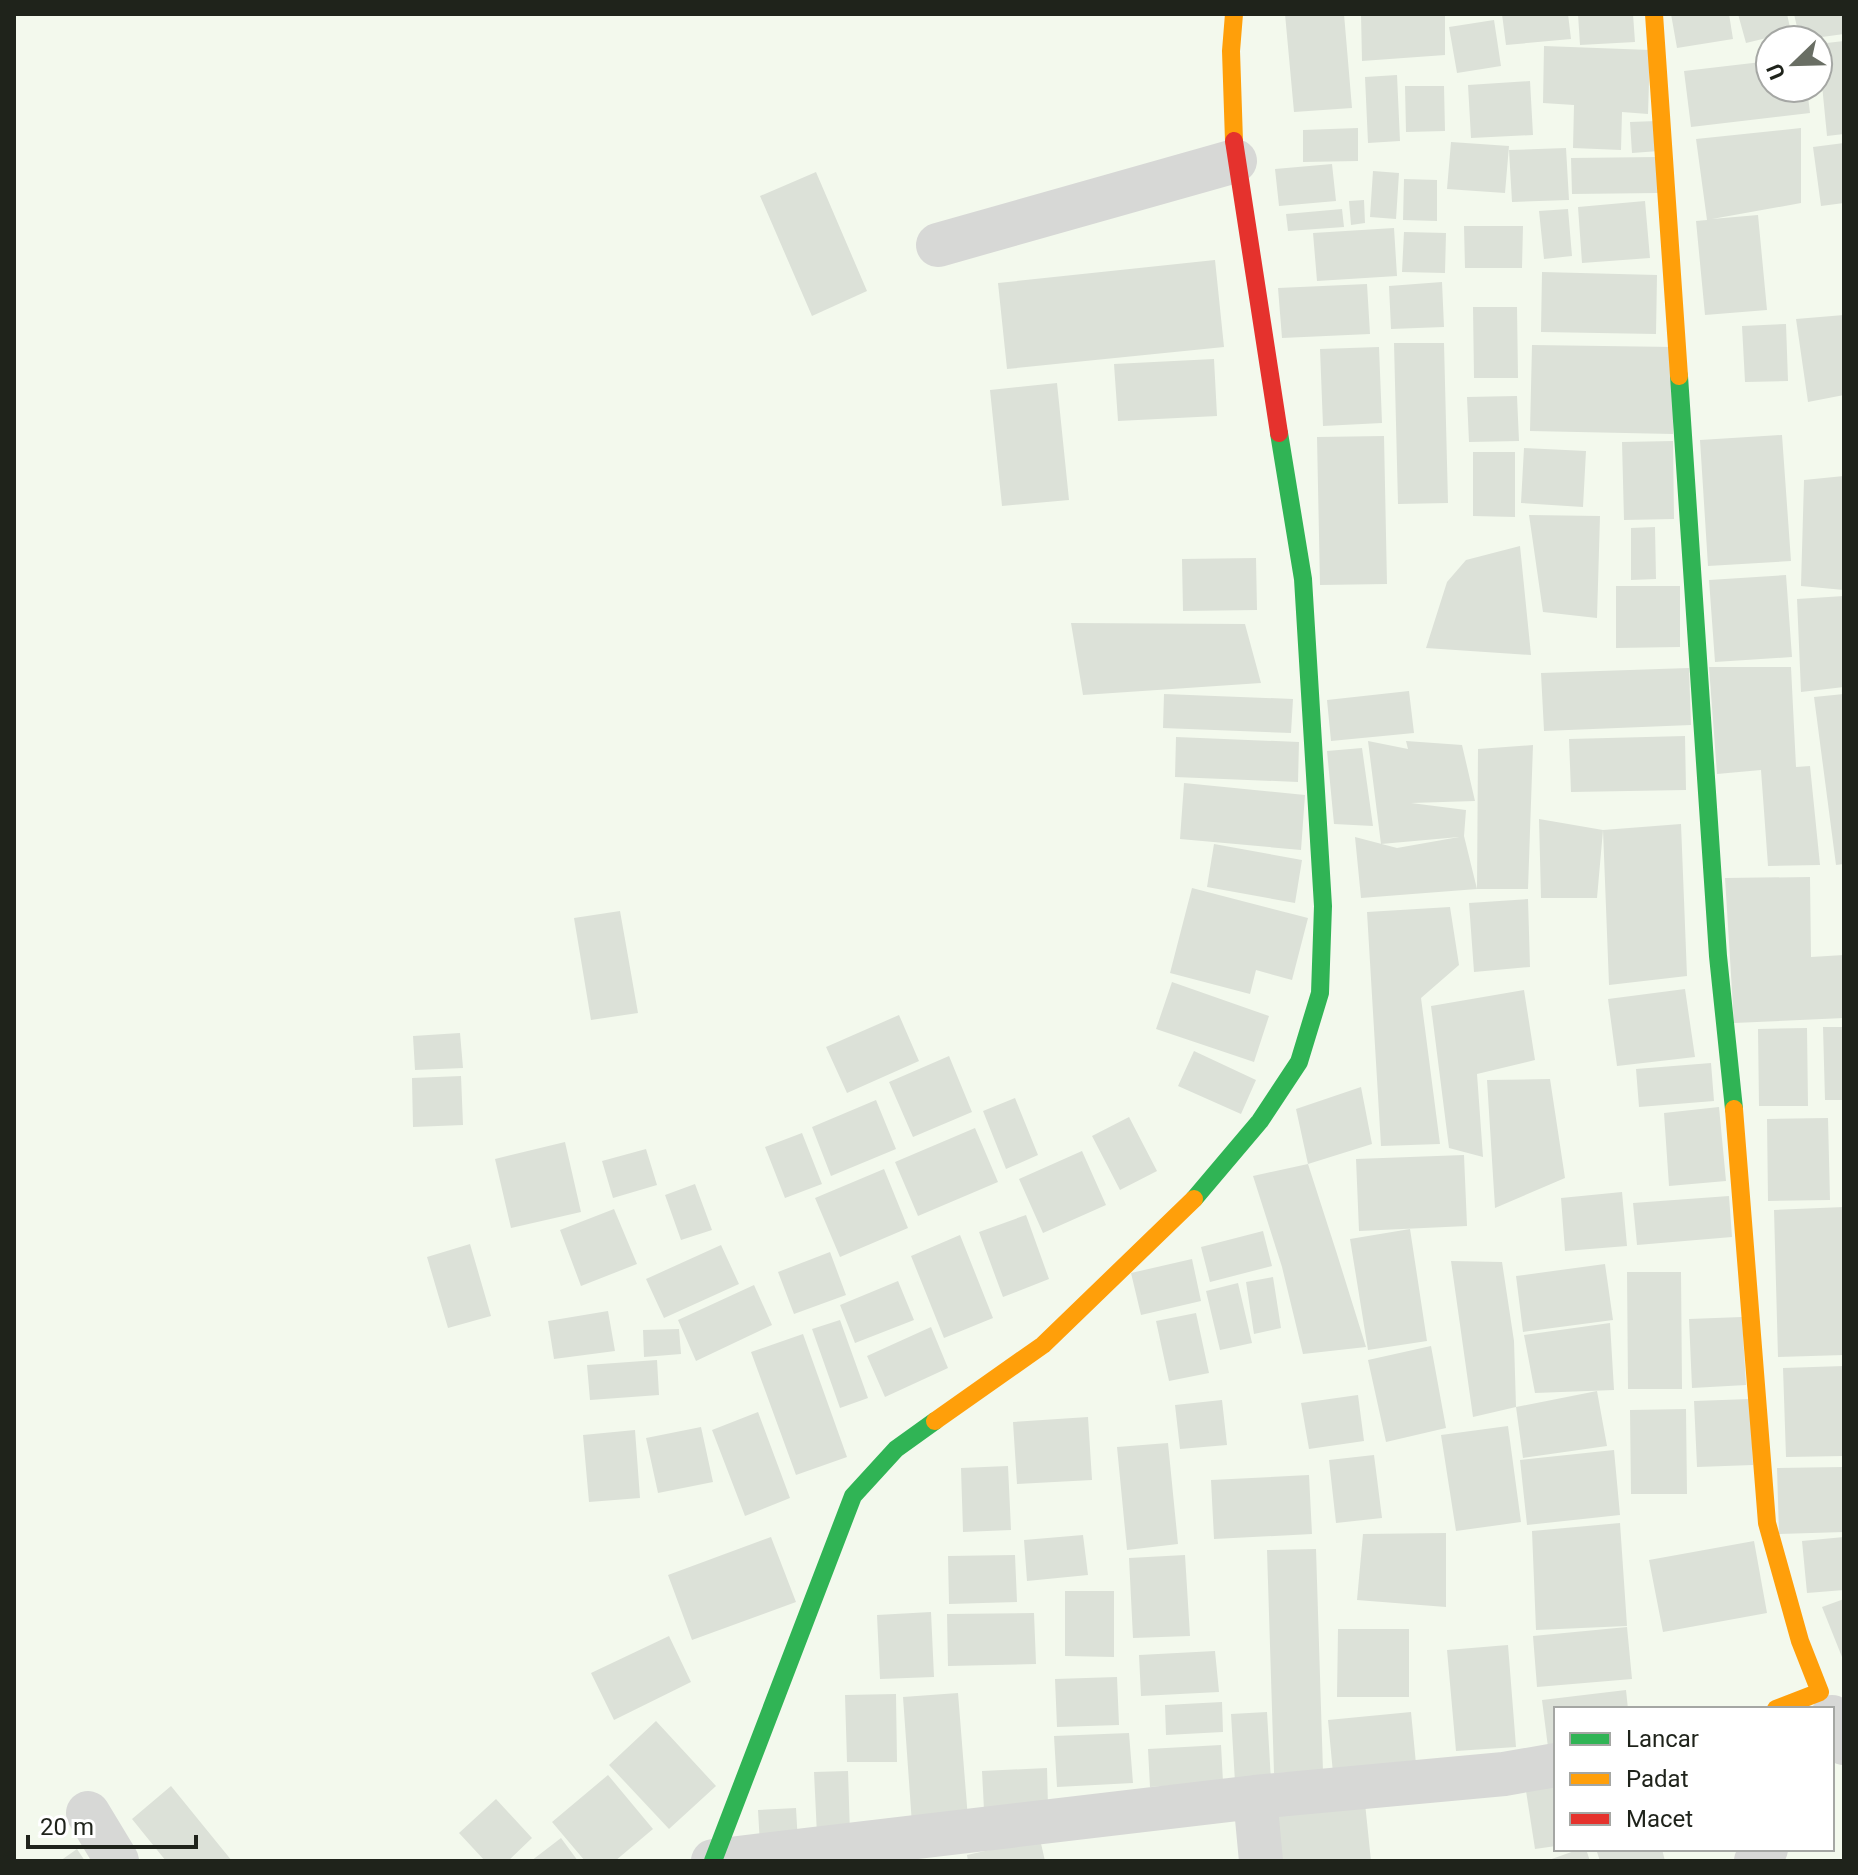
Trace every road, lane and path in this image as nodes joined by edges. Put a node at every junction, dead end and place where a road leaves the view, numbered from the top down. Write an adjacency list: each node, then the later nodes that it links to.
1 (1234, 14): 3 (street)
2 (1654, 14): 5 (street)
3 (1235, 161): 4 (street); 12 (street)
4 (938, 245)
5 (1827, 1706)
6 (1834, 1721): 7 (street)
7 (1844, 1743)
8 (1554, 1765): 9 (street)
9 (1255, 1797): 12 (street); 13 (street)
10 (88, 1813): 11 (street)
11 (117, 1861)
12 (713, 1861)
13 (1261, 1861)

